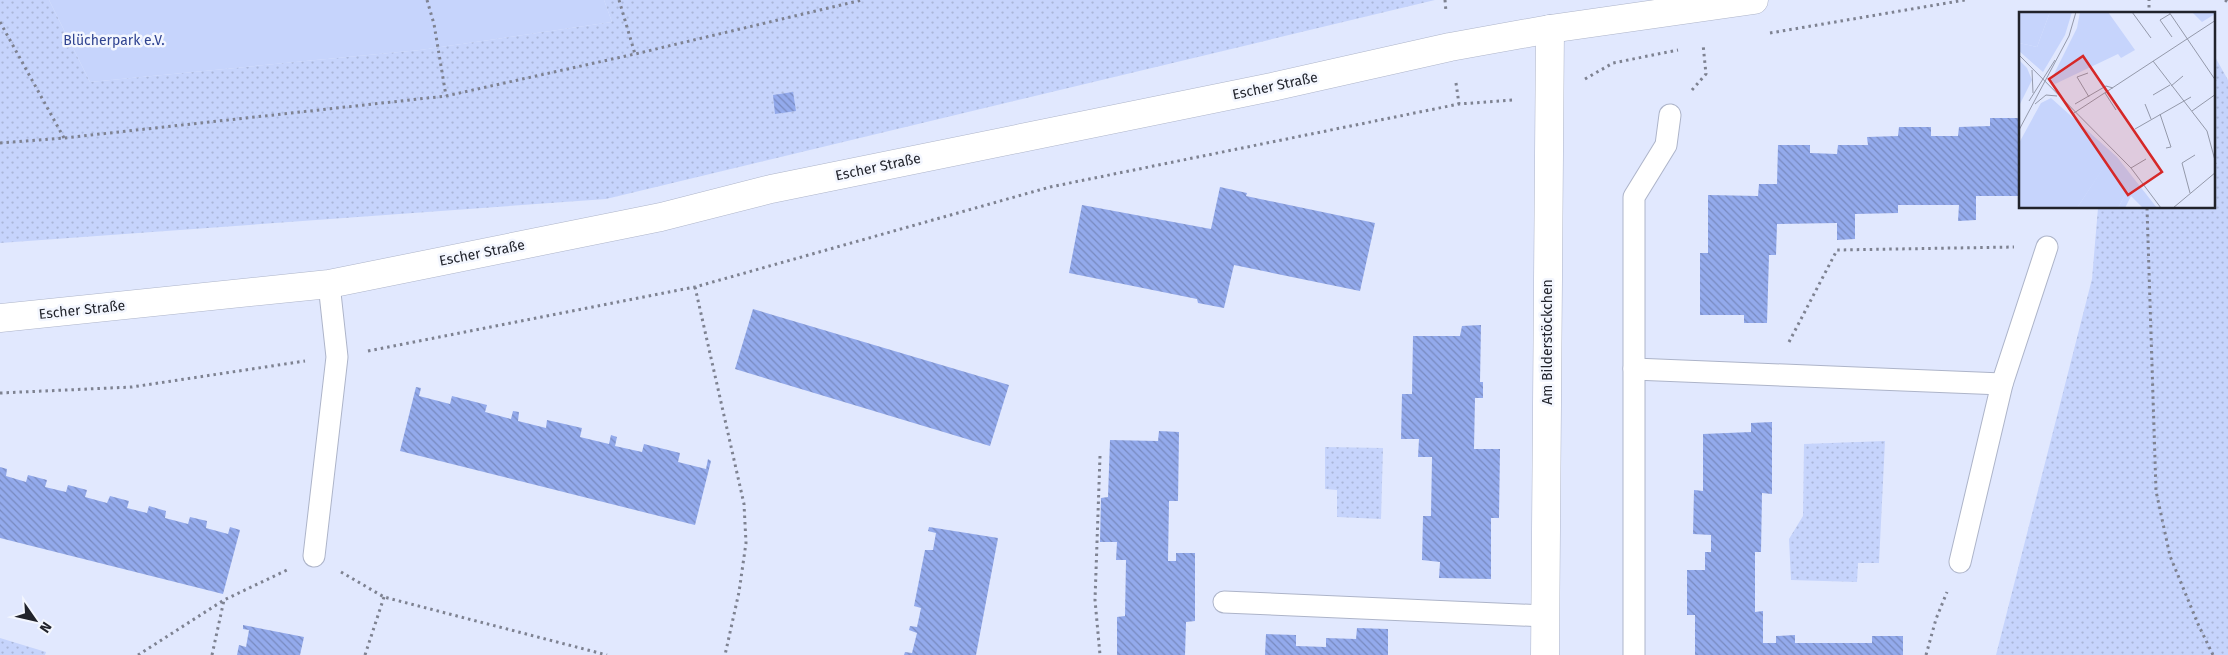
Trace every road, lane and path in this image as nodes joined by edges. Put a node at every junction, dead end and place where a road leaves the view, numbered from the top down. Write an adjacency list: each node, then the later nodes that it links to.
1 (427, 0): 14 (path)
2 (619, 0): 13 (path)
3 (862, 0): 13 (path)
4 (1754, 0): 7 (street, Escher Straße)
5 (1965, 0): 8 (path)
6 (0, 22): 17 (path)
7 (1550, 29): 15 (street, Am Bilderstöckchen); 21 (street, Escher Straße)
8 (1762, 34)
9 (1713, 43): 10 (path)
10 (1703, 44): 11 (path); 16 (path)
11 (1694, 46)
12 (1685, 48): 15 (path)
13 (635, 54): 14 (path)
14 (446, 96): 17 (path)
15 (1549, 98): 22 (path); 35 (street, Am Bilderstöckchen)
16 (1670, 115): 25 (lane)
17 (64, 138): 18 (path)
18 (0, 143)
19 (2147, 209): 45 (path)
20 (2047, 247): 26 (path); 27 (lane)
21 (329, 284): 23 (street, Escher Straße); 24 (lane)
22 (695, 287): 24 (path); 40 (path)
23 (0, 318)
24 (337, 357): 28 (path); 30 (lane)
25 (1634, 369): 26 (lane); 43 (lane)
26 (1785, 375): 27 (lane)
27 (2002, 384): 31 (lane)
28 (0, 393)
29 (1100, 456): 41 (path)
30 (314, 556): 32 (path); 33 (path)
31 (1960, 562): 44 (path)
32 (384, 597): 38 (path); 39 (path)
33 (224, 600): 36 (path); 37 (path)
34 (1224, 602): 35 (lane)
35 (1545, 616): 42 (street, Am Bilderstöckchen)
36 (138, 655)
37 (212, 655)
38 (365, 655)
39 (607, 655)
40 (725, 655)
41 (1100, 655)
42 (1545, 655)
43 (1634, 655)
44 (1926, 655)
45 (2213, 655)

